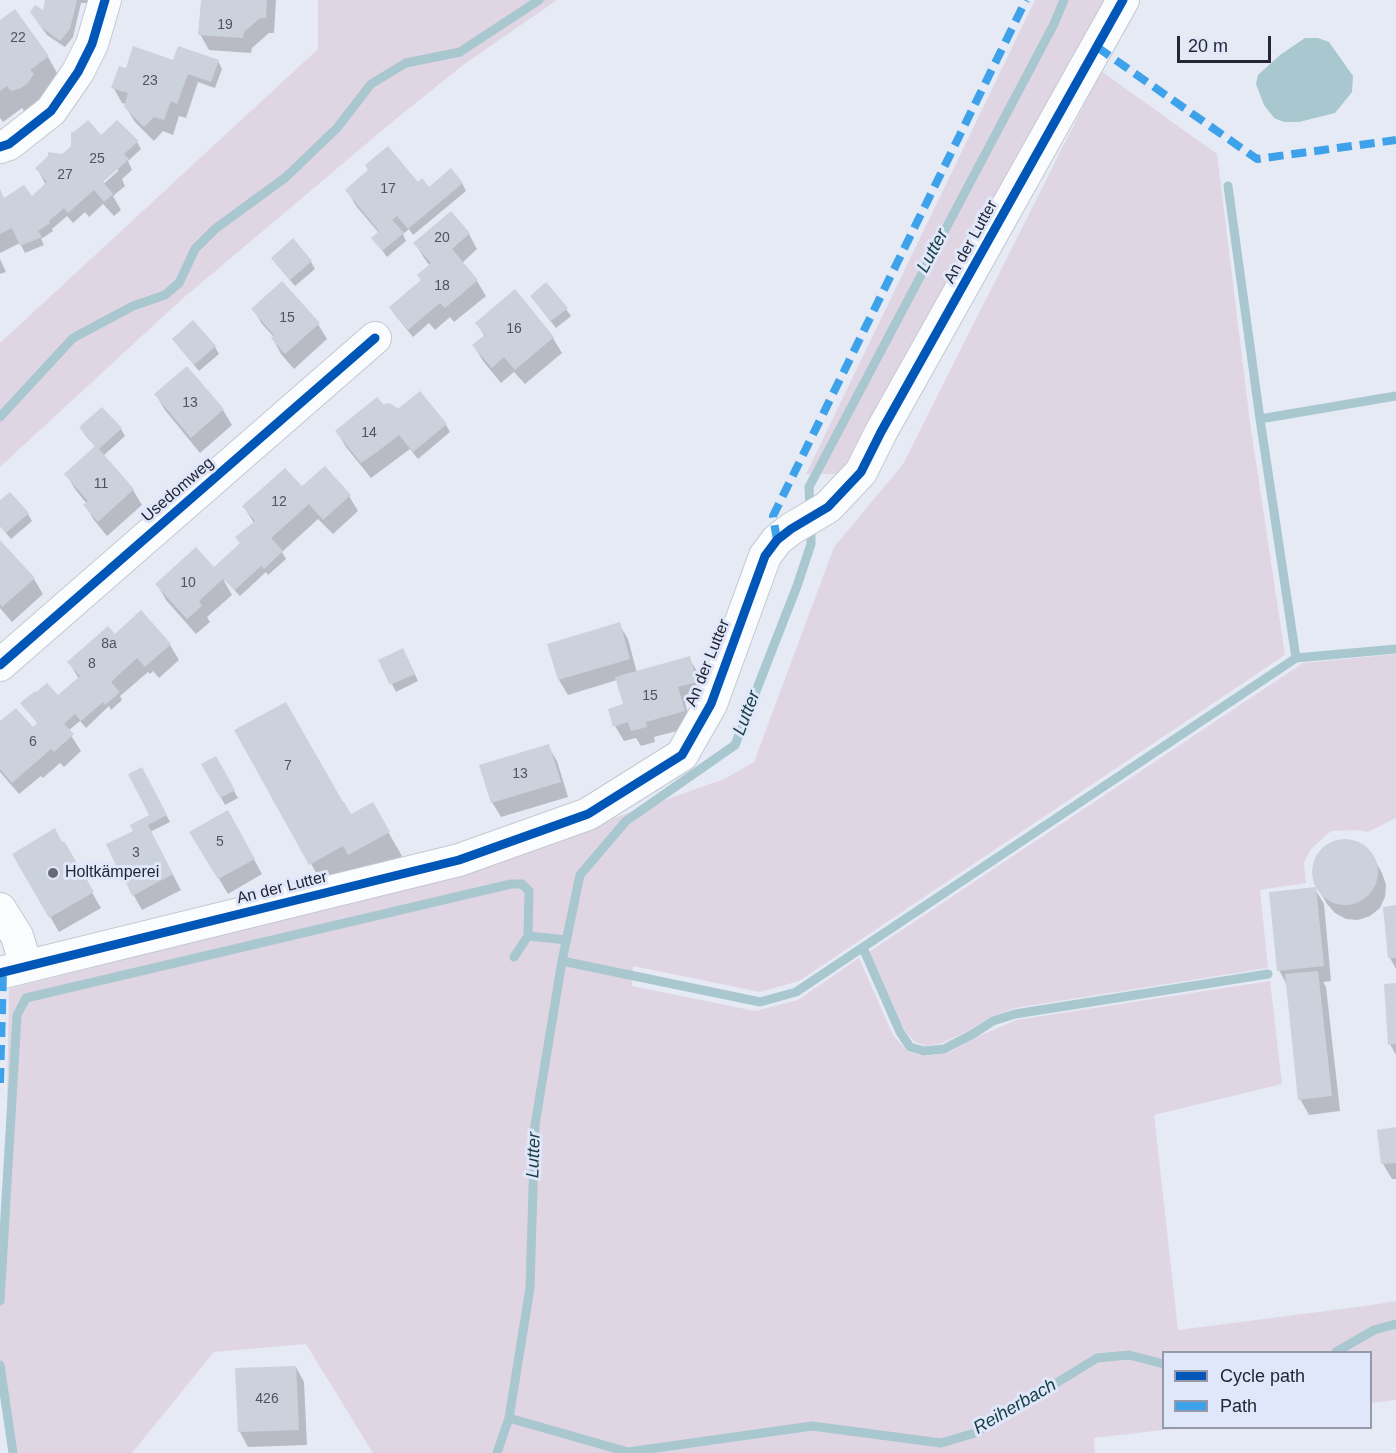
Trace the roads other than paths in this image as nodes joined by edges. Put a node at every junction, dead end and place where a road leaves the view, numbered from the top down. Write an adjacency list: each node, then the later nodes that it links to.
1 (105, 0): 3 (street)
2 (1123, 0): 7 (street, An der Lutter)
3 (0, 147)
4 (375, 338): 5 (street, Usedomweg)
5 (0, 665)
6 (0, 909): 7 (street)
7 (13, 969)

